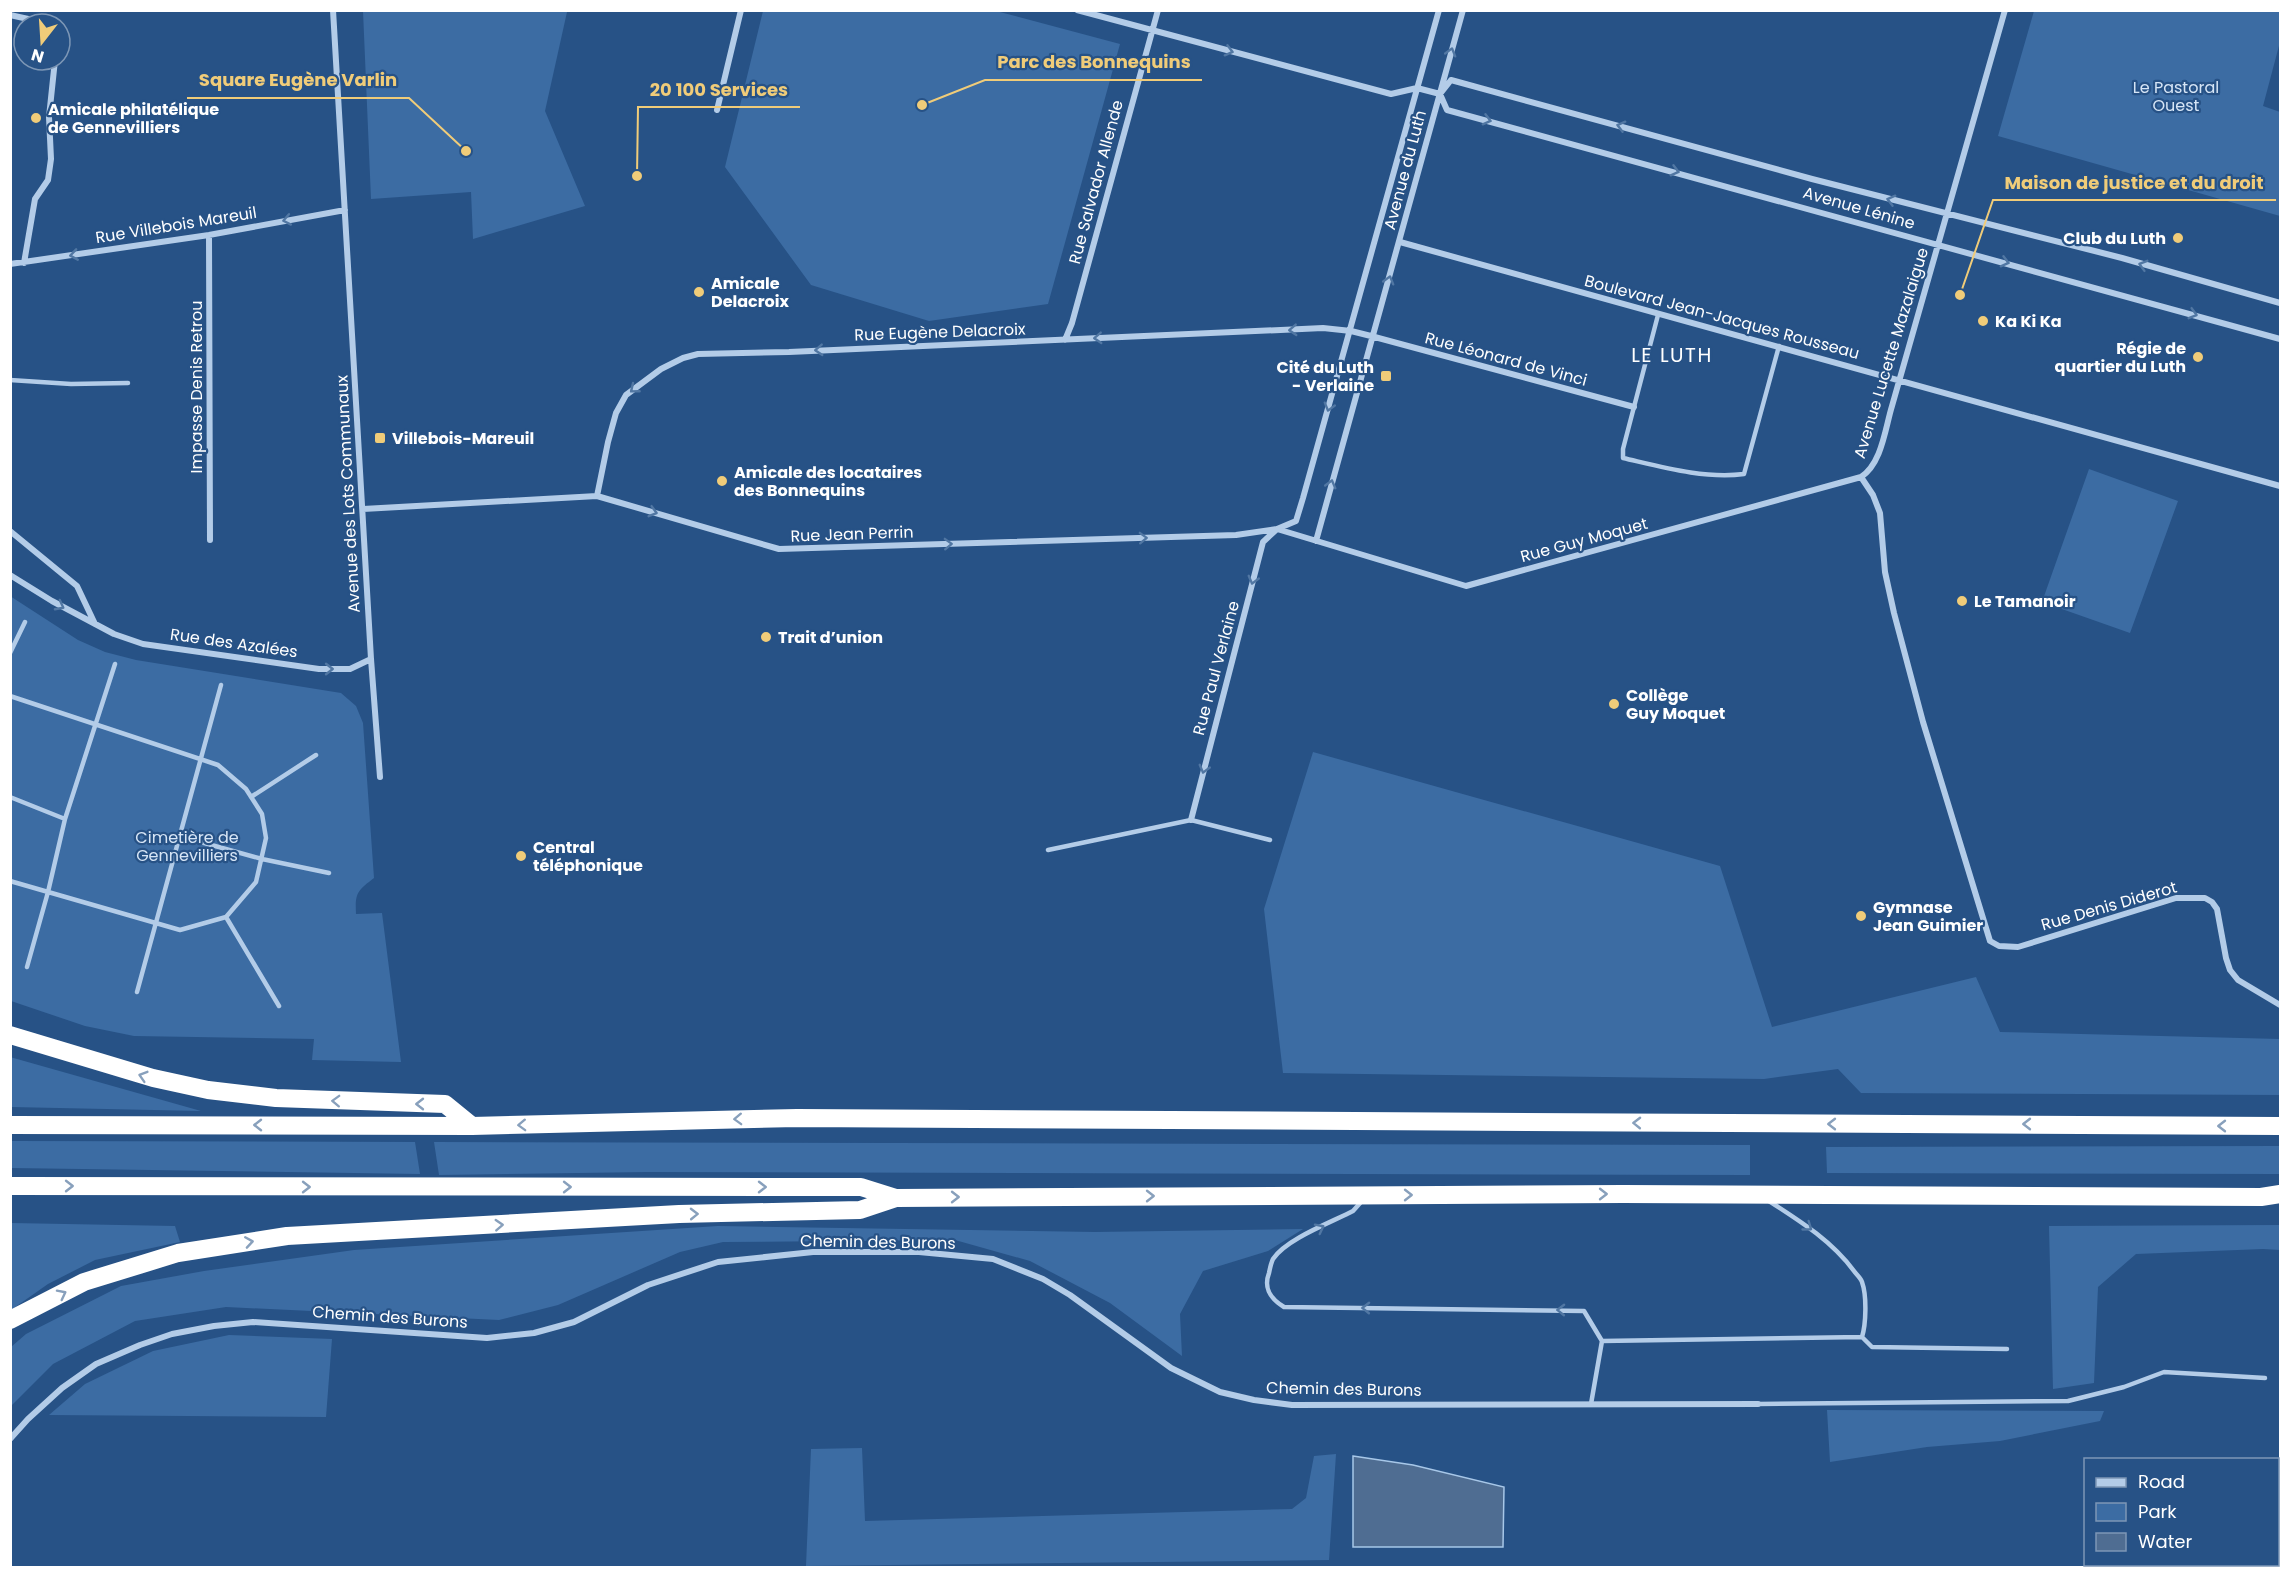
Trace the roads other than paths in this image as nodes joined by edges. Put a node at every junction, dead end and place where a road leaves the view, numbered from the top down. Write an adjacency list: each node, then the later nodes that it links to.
1 (333, 10): 13 (street, Avenue des Lots Communaux)
2 (741, 10): 12 (street)
3 (1077, 10): 8 (street)
4 (1158, 10): 8 (street, Rue Salvador Allende)
5 (1438, 10): 10 (street, Avenue du Luth)
6 (1463, 10): 11 (street, Avenue du Luth, one-way to 6)
7 (2005, 10): 14 (street, Avenue Lucette Mazalaigue)
8 (1152, 31): 10 (street, one-way to 10); 25 (street, Rue Salvador Allende)
9 (54, 72): 18 (street)
10 (1417, 88): 11 (street); 22 (street, Avenue du Luth)
11 (1440, 94): 14 (street, Avenue Lénine, one-way to 11); 16 (street, Avenue du Luth); 17 (street, Avenue Lénine, one-way to 17)
12 (717, 110)
13 (345, 210): 15 (street, Rue Villebois Mareuil, one-way to 15); 34 (street, Avenue des Lots Communaux)
14 (1948, 212): 17 (street, Avenue Lucette Mazalaigue); 20 (street, Avenue Lénine, one-way to 14)
15 (209, 235): 18 (street, Rue Villebois Mareuil, one-way to 18); 37 (street, Impasse Denis Retrou)
16 (1400, 242): 21 (street, Boulevard Jean-Jacques Rousseau); 23 (street, Avenue du Luth, one-way to 16)
17 (1939, 244): 24 (street, Avenue Lénine, one-way to 24); 28 (street, Avenue Lucette Mazalaigue)
18 (24, 263): 19 (street, Rue Villebois Mareuil)
19 (10, 264)
20 (2280, 303)
21 (1658, 315): 26 (street, Boulevard Jean-Jacques Rousseau); 30 (lane)
22 (1351, 331): 23 (street, Rue Eugène Delacroix); 25 (street, Rue Eugène Delacroix, one-way to 25); 35 (street, Rue Paul Verlaine, one-way to 35)
23 (1371, 336): 30 (street, Rue Léonard de Vinci); 38 (street, one-way to 23)
24 (2280, 339)
25 (1065, 340): 33 (street, Rue Eugène Delacroix, one-way to 33)
26 (1779, 346): 28 (street, Boulevard Jean-Jacques Rousseau); 30 (lane)
27 (10, 380): 29 (lane)
28 (1900, 380): 31 (street, Avenue Lucette Mazalaigue); 32 (street, Boulevard Jean-Jacques Rousseau)
29 (128, 383)
30 (1634, 408)
31 (1860, 477): 38 (street, Rue Guy Moquet); 64 (street, Avenue Lucette Mazalaigue)
32 (2280, 486)
33 (597, 496): 34 (street, Rue Jean Perrin); 35 (street, Rue Jean Perrin, one-way to 35)
34 (363, 509): 43 (street, Avenue des Lots Communaux)
35 (1277, 528): 38 (street); 54 (street, Rue Paul Verlaine, one-way to 54)
36 (10, 531): 41 (street)
37 (210, 540)
38 (1316, 541)
39 (10, 575): 41 (street, Rue des Azalées, one-way to 41)
40 (25, 622): 42 (lane)
41 (95, 624): 43 (street, Rue des Azalées, one-way to 43)
42 (10, 653)
43 (371, 659): 50 (street, Avenue des Lots Communaux)
44 (115, 664): 47 (lane)
45 (221, 685): 49 (lane)
46 (10, 696): 47 (lane)
47 (95, 725): 49 (lane); 53 (lane)
48 (316, 755): 52 (lane)
49 (201, 760): 52 (lane); 55 (lane)
50 (380, 777)
51 (10, 797): 53 (lane)
52 (251, 797): 58 (lane)
53 (65, 819): 61 (lane)
54 (1191, 820): 56 (lane); 57 (lane)
55 (179, 836): 58 (lane); 63 (lane)
56 (1270, 840)
57 (1048, 850)
58 (261, 859): 59 (lane); 62 (lane)
59 (329, 873)
60 (10, 881): 61 (lane)
61 (48, 892): 63 (lane); 65 (lane)
62 (226, 917): 63 (lane); 68 (lane)
63 (155, 923): 66 (lane)
64 (1990, 940): 67 (street, Rue Denis Diderot)
65 (27, 968)
66 (137, 992)
67 (2280, 1005)
68 (279, 1006)
69 (10, 1035): 71 (highway, one-way to 69)
70 (10, 1125): 71 (highway, one-way to 70)
71 (472, 1126): 72 (highway, one-way to 71)
72 (2280, 1126)
73 (10, 1186): 78 (highway, one-way to 78)
74 (1760, 1194): 76 (highway, one-way to 74); 77 (highway); 81 (lane, one-way to 81)
75 (2280, 1194): 77 (highway)
76 (1366, 1195): 78 (highway, one-way to 76); 82 (lane, one-way to 76)
77 (2261, 1197): 79 (highway)
78 (896, 1198): 80 (highway, one-way to 78)
79 (2280, 1202)
80 (10, 1320)
81 (1862, 1337): 82 (lane); 83 (lane)
82 (1602, 1341): 85 (lane)
83 (2007, 1349)
84 (2265, 1378): 86 (lane)
85 (1591, 1404): 86 (street, Chemin des Burons); 87 (street, Chemin des Burons)
86 (1758, 1404)
87 (10, 1439)

